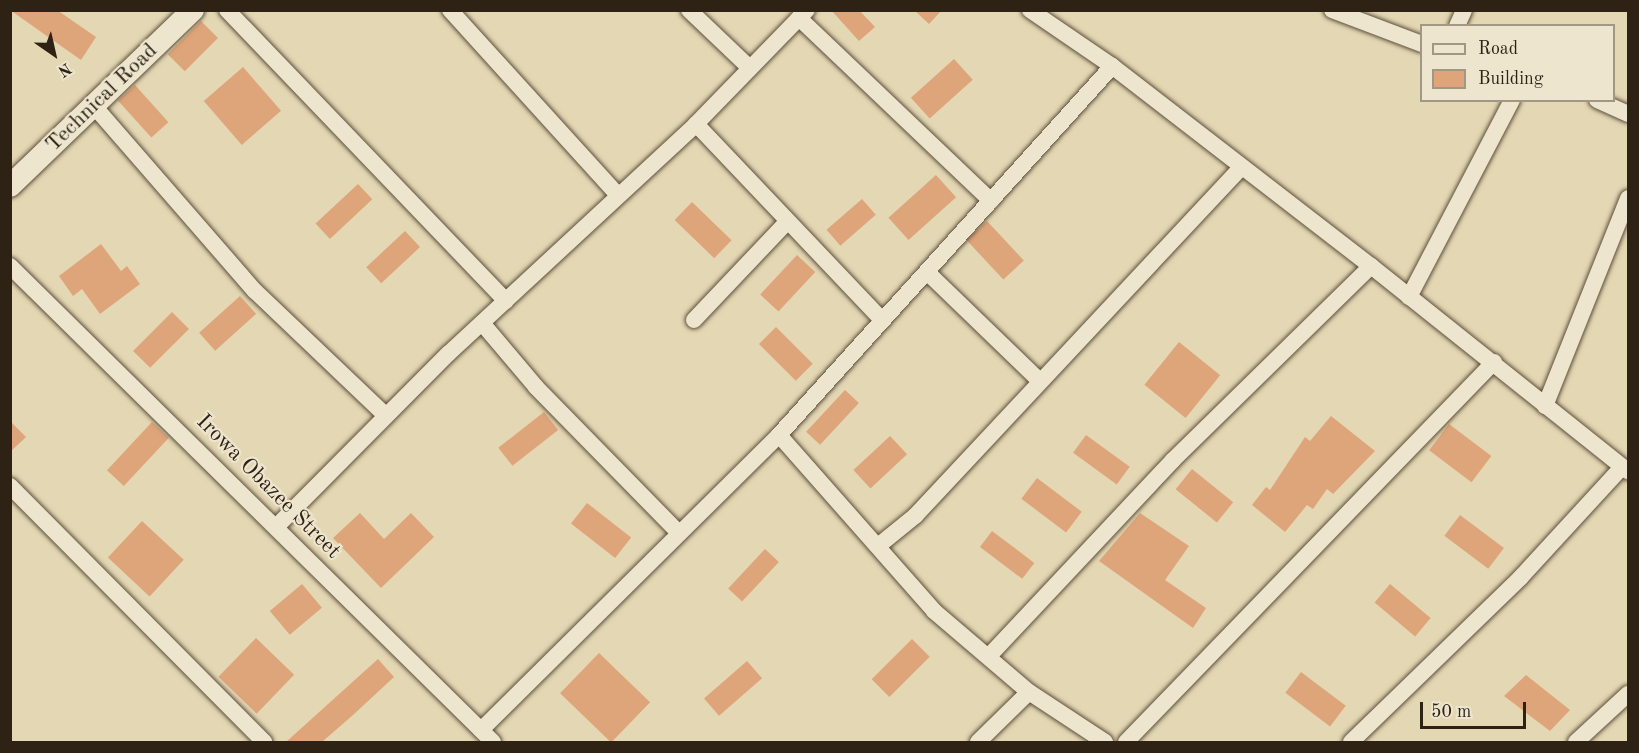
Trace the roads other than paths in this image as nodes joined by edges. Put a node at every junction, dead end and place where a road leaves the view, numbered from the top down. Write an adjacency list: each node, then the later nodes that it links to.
1 (193, 10): 15 (street, Technical Road)
2 (227, 10): 28 (street)
3 (450, 10): 20 (street)
4 (689, 10): 12 (street)
5 (1030, 10): 11 (street)
6 (1332, 10): 10 (street)
7 (1464, 10): 9 (street)
8 (803, 14): 12 (street); 22 (street)
9 (1458, 24)
10 (1420, 43)
11 (1112, 66): 18 (street); 22 (street)
12 (750, 68): 17 (street)
13 (1511, 102): 27 (street)
14 (1602, 102): 16 (street)
15 (94, 106): 19 (street, Technical Road); 35 (street)
16 (1629, 114)
17 (696, 124): 20 (street); 23 (street)
18 (1242, 167): 25 (street); 33 (street)
19 (10, 186)
20 (616, 193): 28 (street)
21 (1629, 198): 34 (street)
22 (991, 201): 26 (street)
23 (787, 222): 29 (street); 30 (street)
24 (10, 266): 39 (street, Irowa Obazee Street)
25 (1371, 266): 27 (street); 42 (street)
26 (927, 272): 30 (street); 33 (street)
27 (1409, 297): 32 (street)
28 (506, 301): 31 (street)
29 (694, 320)
30 (882, 320): 36 (street)
31 (482, 322): 35 (street); 40 (street)
32 (1494, 362): 34 (street); 50 (street)
33 (1039, 380): 41 (street)
34 (1545, 406): 37 (street)
35 (385, 415): 39 (street)
36 (779, 435): 40 (street); 41 (street)
37 (1625, 469): 51 (street)
38 (10, 486): 46 (street)
39 (276, 527): 45 (street, Irowa Obazee Street)
40 (678, 532): 45 (street)
41 (878, 546): 42 (street)
42 (989, 656): 43 (street)
43 (1029, 692): 48 (street); 49 (street)
44 (1629, 694): 52 (street)
45 (481, 730): 47 (street, Irowa Obazee Street)
46 (264, 742)
47 (493, 742)
48 (978, 742)
49 (1105, 742)
50 (1126, 742)
51 (1351, 742)
52 (1576, 742)

